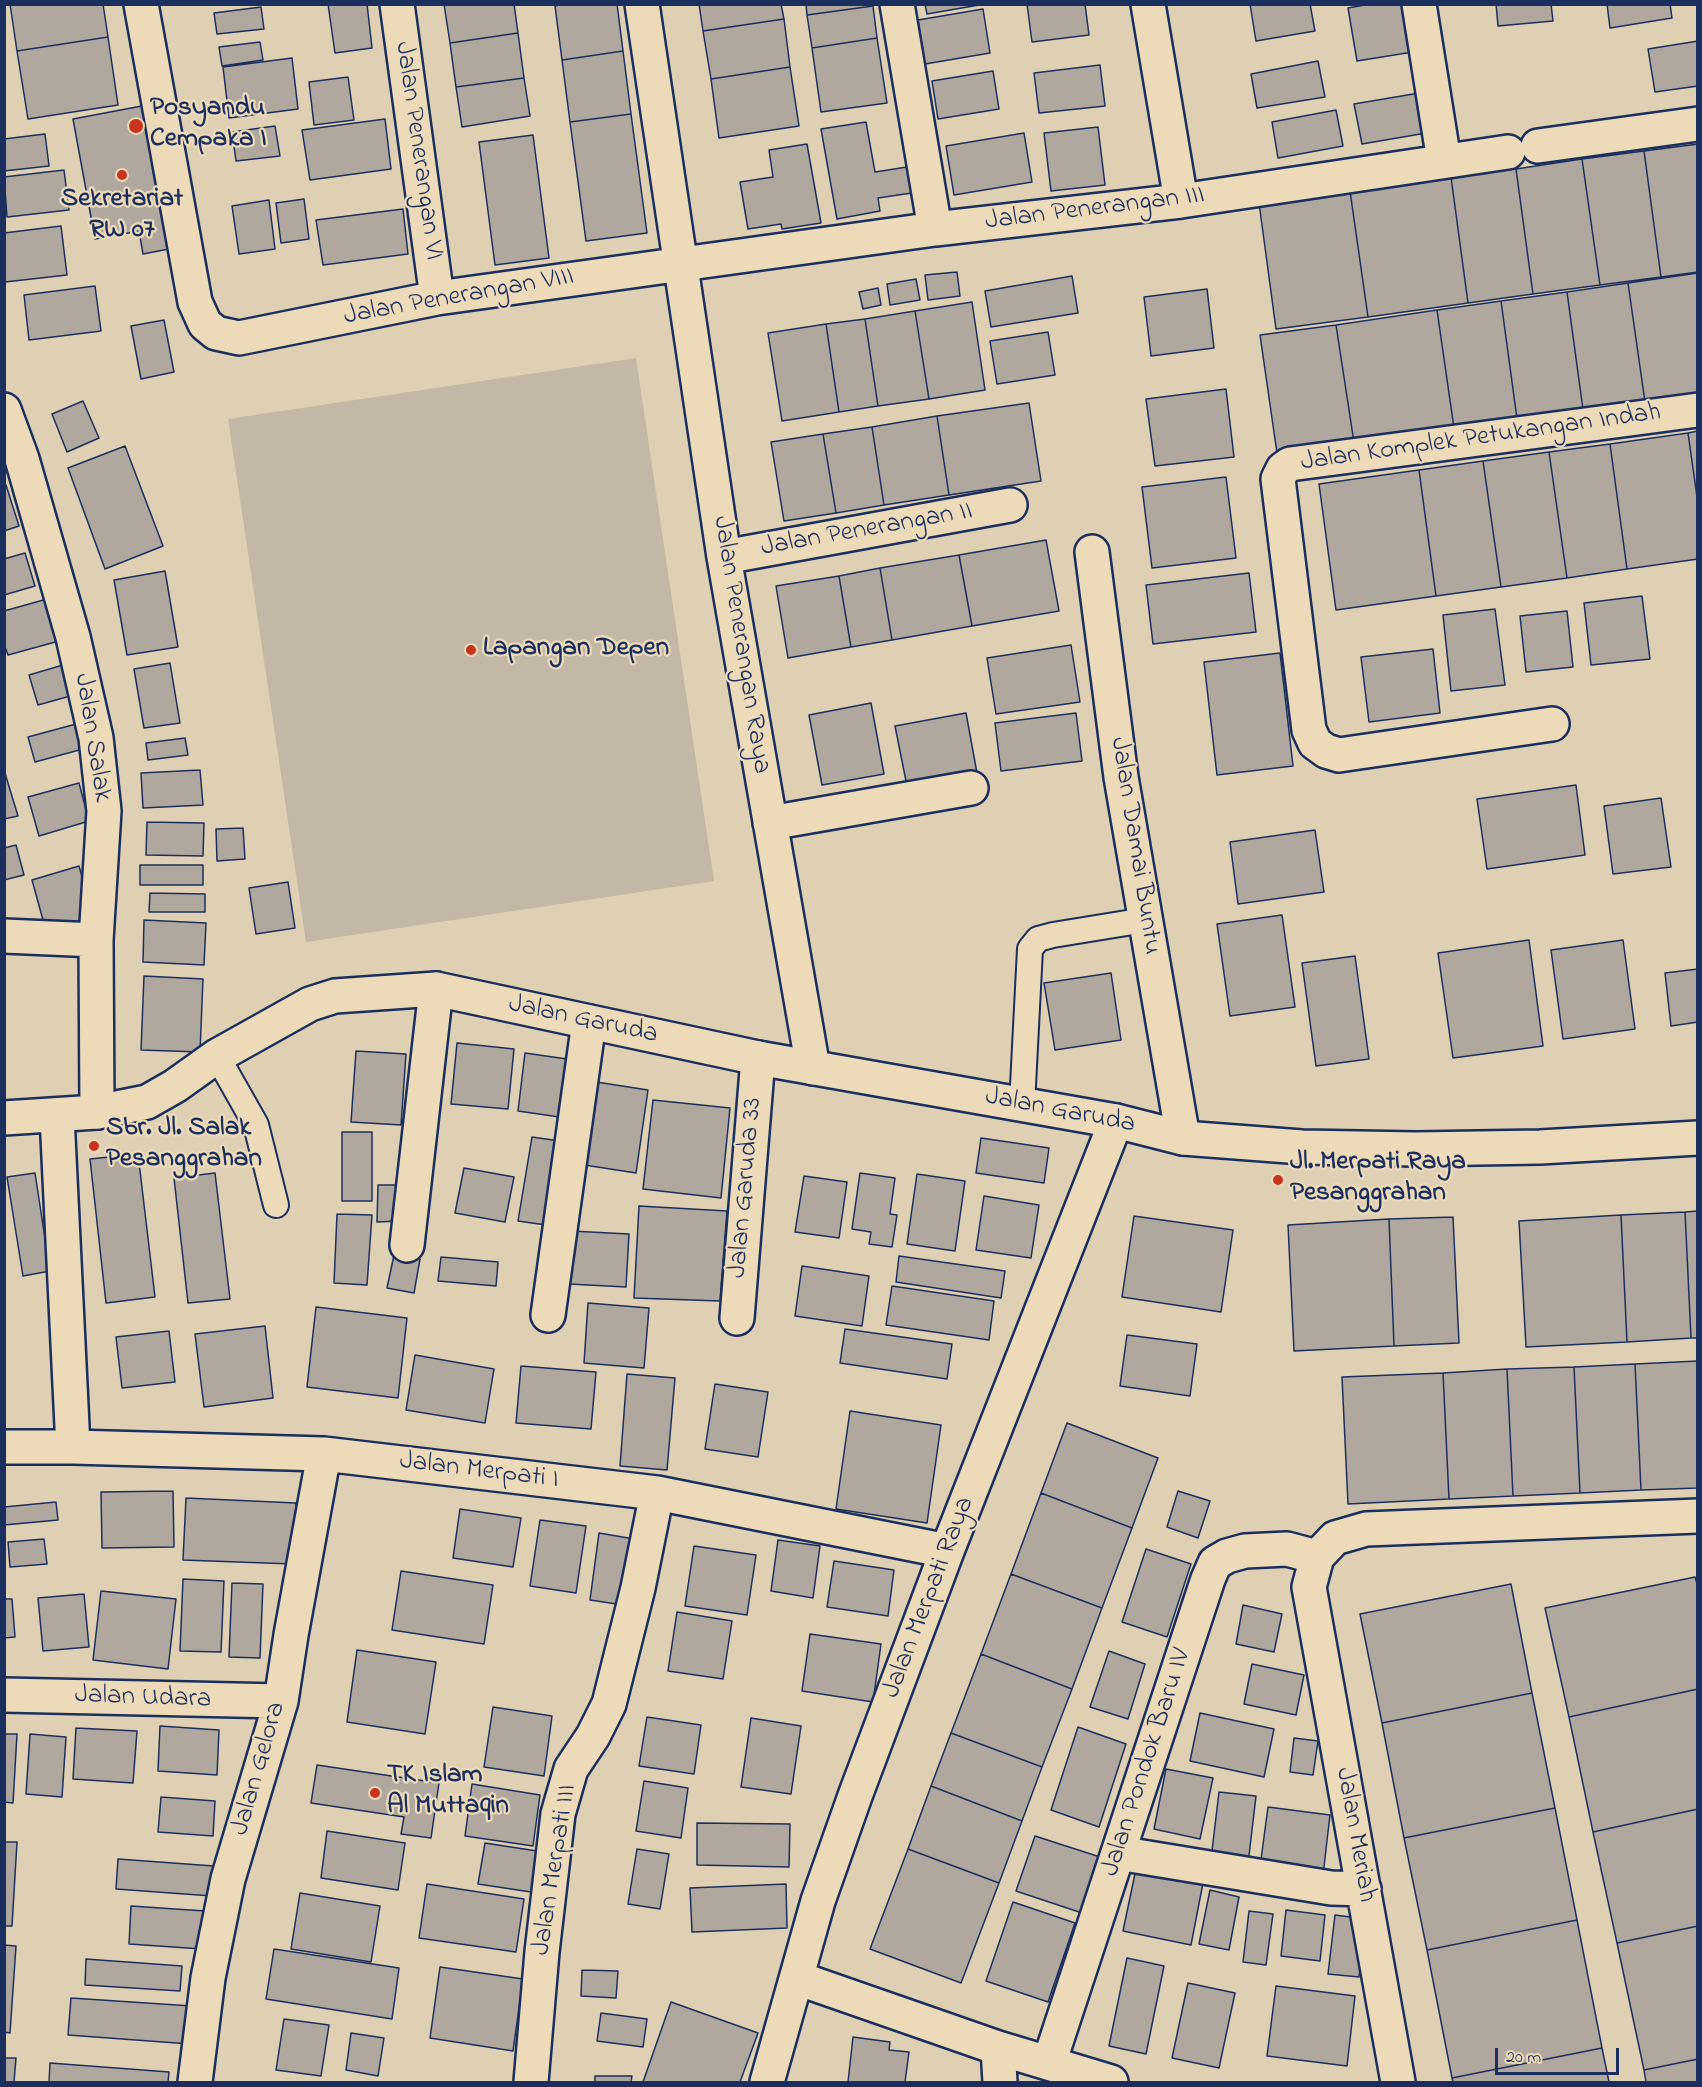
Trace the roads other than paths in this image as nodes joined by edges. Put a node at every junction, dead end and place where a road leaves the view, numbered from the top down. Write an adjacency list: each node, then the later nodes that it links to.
1 (141, 4): 12 (street, Jalan Penerangan VIII)
2 (397, 4): 12 (street, Jalan Penerangan VI)
3 (642, 4): 11 (street, Jalan Penerangan Raya)
4 (897, 4): 10 (street)
5 (1148, 4): 9 (street)
6 (1419, 4): 8 (street)
7 (1698, 124): 8 (street, Jalan Penerangan III)
8 (1443, 161): 9 (street, Jalan Penerangan III)
9 (1181, 201): 10 (street, Jalan Penerangan III)
10 (935, 229): 11 (street, Jalan Penerangan III)
11 (681, 263): 12 (street, Jalan Penerangan VIII); 17 (street, Jalan Penerangan Raya)
12 (437, 298)
13 (4, 410): 23 (street, Jalan Salak)
14 (1698, 410): 18 (street, Jalan Komplek Petukangan Indah)
15 (1010, 505): 17 (street, Jalan Penerangan II)
16 (1092, 552): 21 (street, Jalan Damai Buntu)
17 (724, 557): 20 (street, Jalan Penerangan Raya)
18 (1552, 724)
19 (971, 788): 20 (street)
20 (770, 823): 28 (street, Jalan Penerangan Raya)
21 (1145, 920): 29 (lane); 34 (street, Jalan Damai Buntu)
22 (4, 936): 23 (street)
23 (96, 940): 30 (street, Jalan Salak)
24 (436, 989): 25 (street, Jalan Garuda); 26 (street, Jalan Garuda); 37 (street)
25 (589, 1022): 27 (street, Jalan Garuda); 38 (street)
26 (217, 1056): 30 (street, Jalan Garuda); 36 (lane)
27 (758, 1058): 28 (street, Jalan Garuda); 39 (street, Jalan Garuda 33)
28 (813, 1068): 29 (street, Jalan Garuda)
29 (1022, 1105): 33 (street, Jalan Garuda)
30 (97, 1112): 31 (street, Jalan Garuda)
31 (57, 1116): 32 (street, Jalan Garuda); 41 (street)
32 (4, 1118)
33 (1116, 1121): 34 (street, Jalan Garuda); 45 (street, Jalan Merpati Raya)
34 (1183, 1138): 35 (street, Jalan Garuda)
35 (1698, 1138)
36 (276, 1205)
37 (407, 1245)
38 (548, 1315)
39 (736, 1318)
40 (4, 1447): 41 (street, Jalan Merpati I)
41 (73, 1447): 42 (street, Jalan Merpati I)
42 (324, 1454): 43 (street, Jalan Merpati I); 48 (street, Jalan Gelora)
43 (657, 1493): 45 (street, Jalan Merpati I); 55 (street, Jalan Merpati III)
44 (1698, 1516): 46 (street)
45 (947, 1551): 51 (street, Jalan Merpati Raya)
46 (1313, 1572): 49 (street, Jalan Pondok Baru IV); 50 (street, Jalan Meriah)
47 (4, 1695): 48 (street, Jalan Udara)
48 (281, 1701): 54 (street, Jalan Gelora)
49 (1118, 1852): 50 (street); 53 (street, Jalan Pondok Baru IV)
50 (1364, 1889): 59 (street, Jalan Meriah)
51 (797, 1978): 52 (street); 56 (street, Jalan Merpati Raya)
52 (999, 2048): 53 (street); 57 (street)
53 (1049, 2063): 58 (street)
54 (195, 2082)
55 (531, 2082)
56 (767, 2082)
57 (1000, 2082)
58 (1111, 2082)
59 (1398, 2082)

